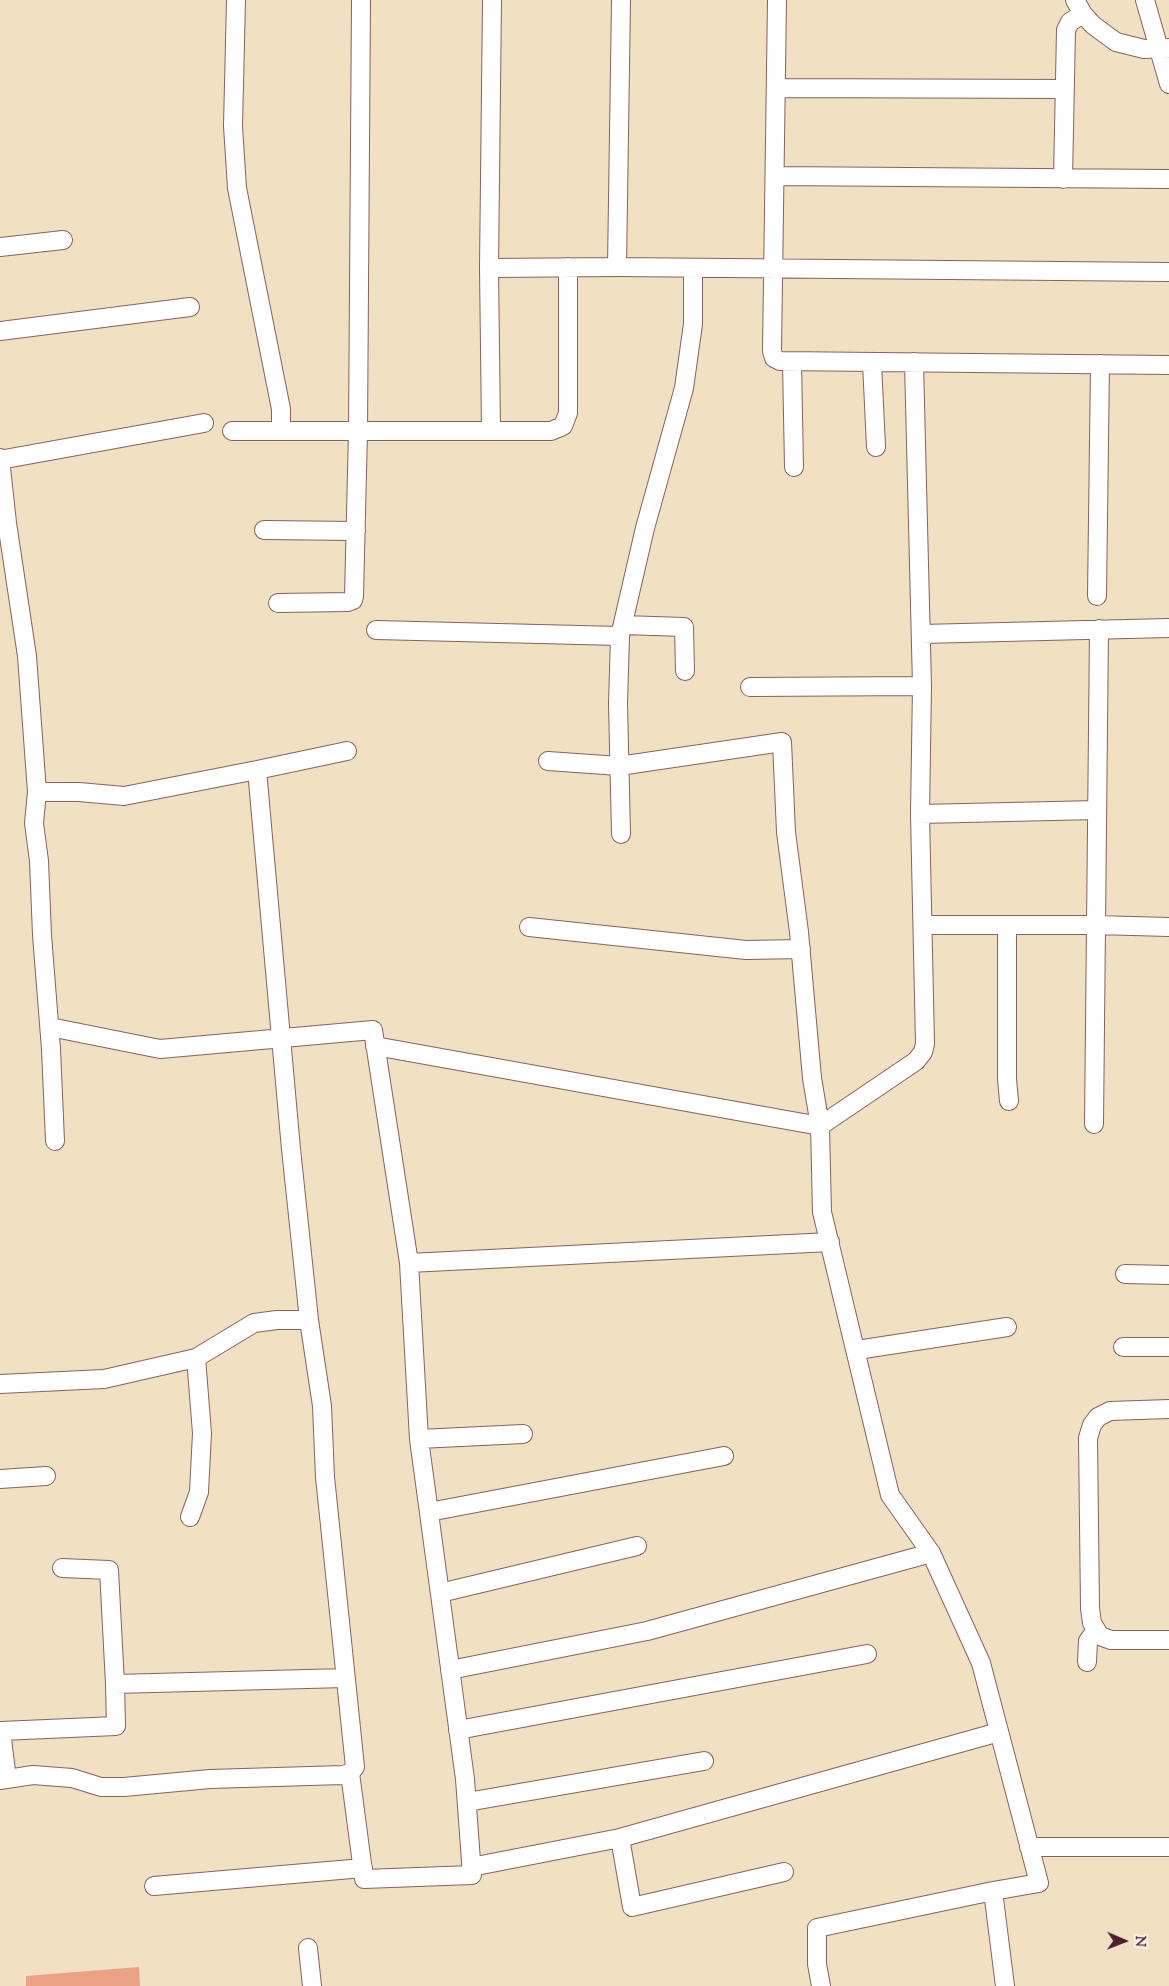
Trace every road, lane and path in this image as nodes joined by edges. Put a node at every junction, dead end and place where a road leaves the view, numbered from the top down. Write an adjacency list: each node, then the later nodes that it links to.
1 (236, 0): 31 (street)
2 (361, 0): 33 (street)
3 (492, 0): 19 (street)
4 (621, 0): 18 (street)
5 (777, 0): 10 (street)
6 (1146, 0): 8 (street)
7 (1079, 7): 8 (street); 11 (street)
8 (1164, 49): 9 (street)
9 (1169, 84)
10 (776, 88): 11 (street); 12 (street)
11 (1064, 89): 13 (street)
12 (776, 176): 13 (street); 21 (street)
13 (1063, 179): 14 (street)
14 (1169, 179)
15 (63, 240): 16 (street)
16 (0, 248)
17 (568, 267): 18 (street); 19 (street); 34 (street)
18 (617, 267): 20 (street)
19 (489, 268): 34 (street)
20 (693, 268): 21 (street); 45 (street)
21 (774, 269): 22 (street); 25 (street)
22 (1169, 272)
23 (190, 307): 24 (street)
24 (0, 331)
25 (792, 362): 26 (street); 37 (street)
26 (872, 362): 27 (street); 35 (street)
27 (914, 362): 28 (street); 46 (street)
28 (1100, 364): 29 (street); 40 (street)
29 (1169, 365)
30 (204, 423): 36 (street)
31 (281, 430): 32 (street); 33 (street)
32 (232, 431)
33 (358, 431): 34 (street); 39 (street)
34 (491, 431)
35 (876, 447)
36 (0, 459): 54 (street)
37 (794, 467)
38 (264, 530): 39 (street)
39 (356, 531): 41 (street)
40 (1097, 596)
41 (278, 603)
42 (1169, 628): 43 (street)
43 (1098, 629): 46 (street); 55 (street)
44 (376, 630): 45 (street)
45 (622, 631): 47 (street); 52 (street)
46 (921, 634): 48 (street)
47 (684, 671)
48 (922, 686): 49 (street); 56 (street)
49 (750, 687)
50 (347, 751): 53 (street)
51 (548, 761): 52 (street)
52 (619, 766): 57 (street); 63 (street)
53 (257, 770): 54 (street); 65 (street)
54 (37, 792): 64 (street)
55 (1097, 810): 56 (street); 59 (street)
56 (920, 814): 60 (street)
57 (621, 834)
58 (1007, 925): 59 (street); 60 (street); 67 (street)
59 (1096, 925): 62 (street); 68 (street)
60 (924, 926): 69 (street)
61 (530, 927): 63 (street)
62 (1169, 928)
63 (800, 950): 69 (street)
64 (50, 1027): 65 (street); 70 (street)
65 (282, 1038): 66 (street); 75 (street)
66 (376, 1046): 69 (street); 72 (street)
67 (1009, 1101)
68 (1094, 1124)
69 (820, 1126): 71 (street)
70 (55, 1140)
71 (830, 1242): 72 (street); 79 (street)
72 (408, 1263): 84 (street)
73 (1125, 1274): 74 (street)
74 (1169, 1275)
75 (309, 1320): 80 (street); 99 (street)
76 (1007, 1327): 79 (street)
77 (1123, 1347): 78 (street)
78 (1169, 1347)
79 (857, 1350): 91 (street)
80 (196, 1358): 81 (street); 89 (street)
81 (0, 1384)
82 (1169, 1409): 94 (street)
83 (523, 1434): 84 (street)
84 (419, 1439): 88 (street)
85 (724, 1456): 88 (street)
86 (46, 1476): 87 (street)
87 (0, 1479)
88 (429, 1512): 93 (street)
89 (190, 1517)
90 (637, 1546): 93 (street)
91 (931, 1553): 98 (street); 102 (street)
92 (62, 1568): 100 (street)
93 (440, 1593): 98 (street)
94 (1096, 1630): 95 (street); 97 (street)
95 (1169, 1640)
96 (867, 1654): 101 (street)
97 (1087, 1662)
98 (450, 1670): 101 (street)
99 (346, 1678): 100 (street); 104 (street)
100 (115, 1684): 105 (street)
101 (458, 1730): 106 (street)
102 (999, 1732): 107 (street); 109 (street)
103 (704, 1761): 106 (street)
104 (350, 1773): 105 (street); 111 (street)
105 (4, 1780)
106 (467, 1802): 110 (street)
107 (620, 1838): 110 (street); 112 (street)
108 (1169, 1846): 109 (street)
109 (1029, 1848): 114 (street)
110 (471, 1867): 111 (street)
111 (363, 1868): 113 (street)
112 (784, 1872)
113 (154, 1886)
114 (993, 1891): 117 (street); 118 (street)
115 (308, 1948): 116 (street)
116 (312, 1986)
117 (821, 1986)
118 (1005, 1986)

